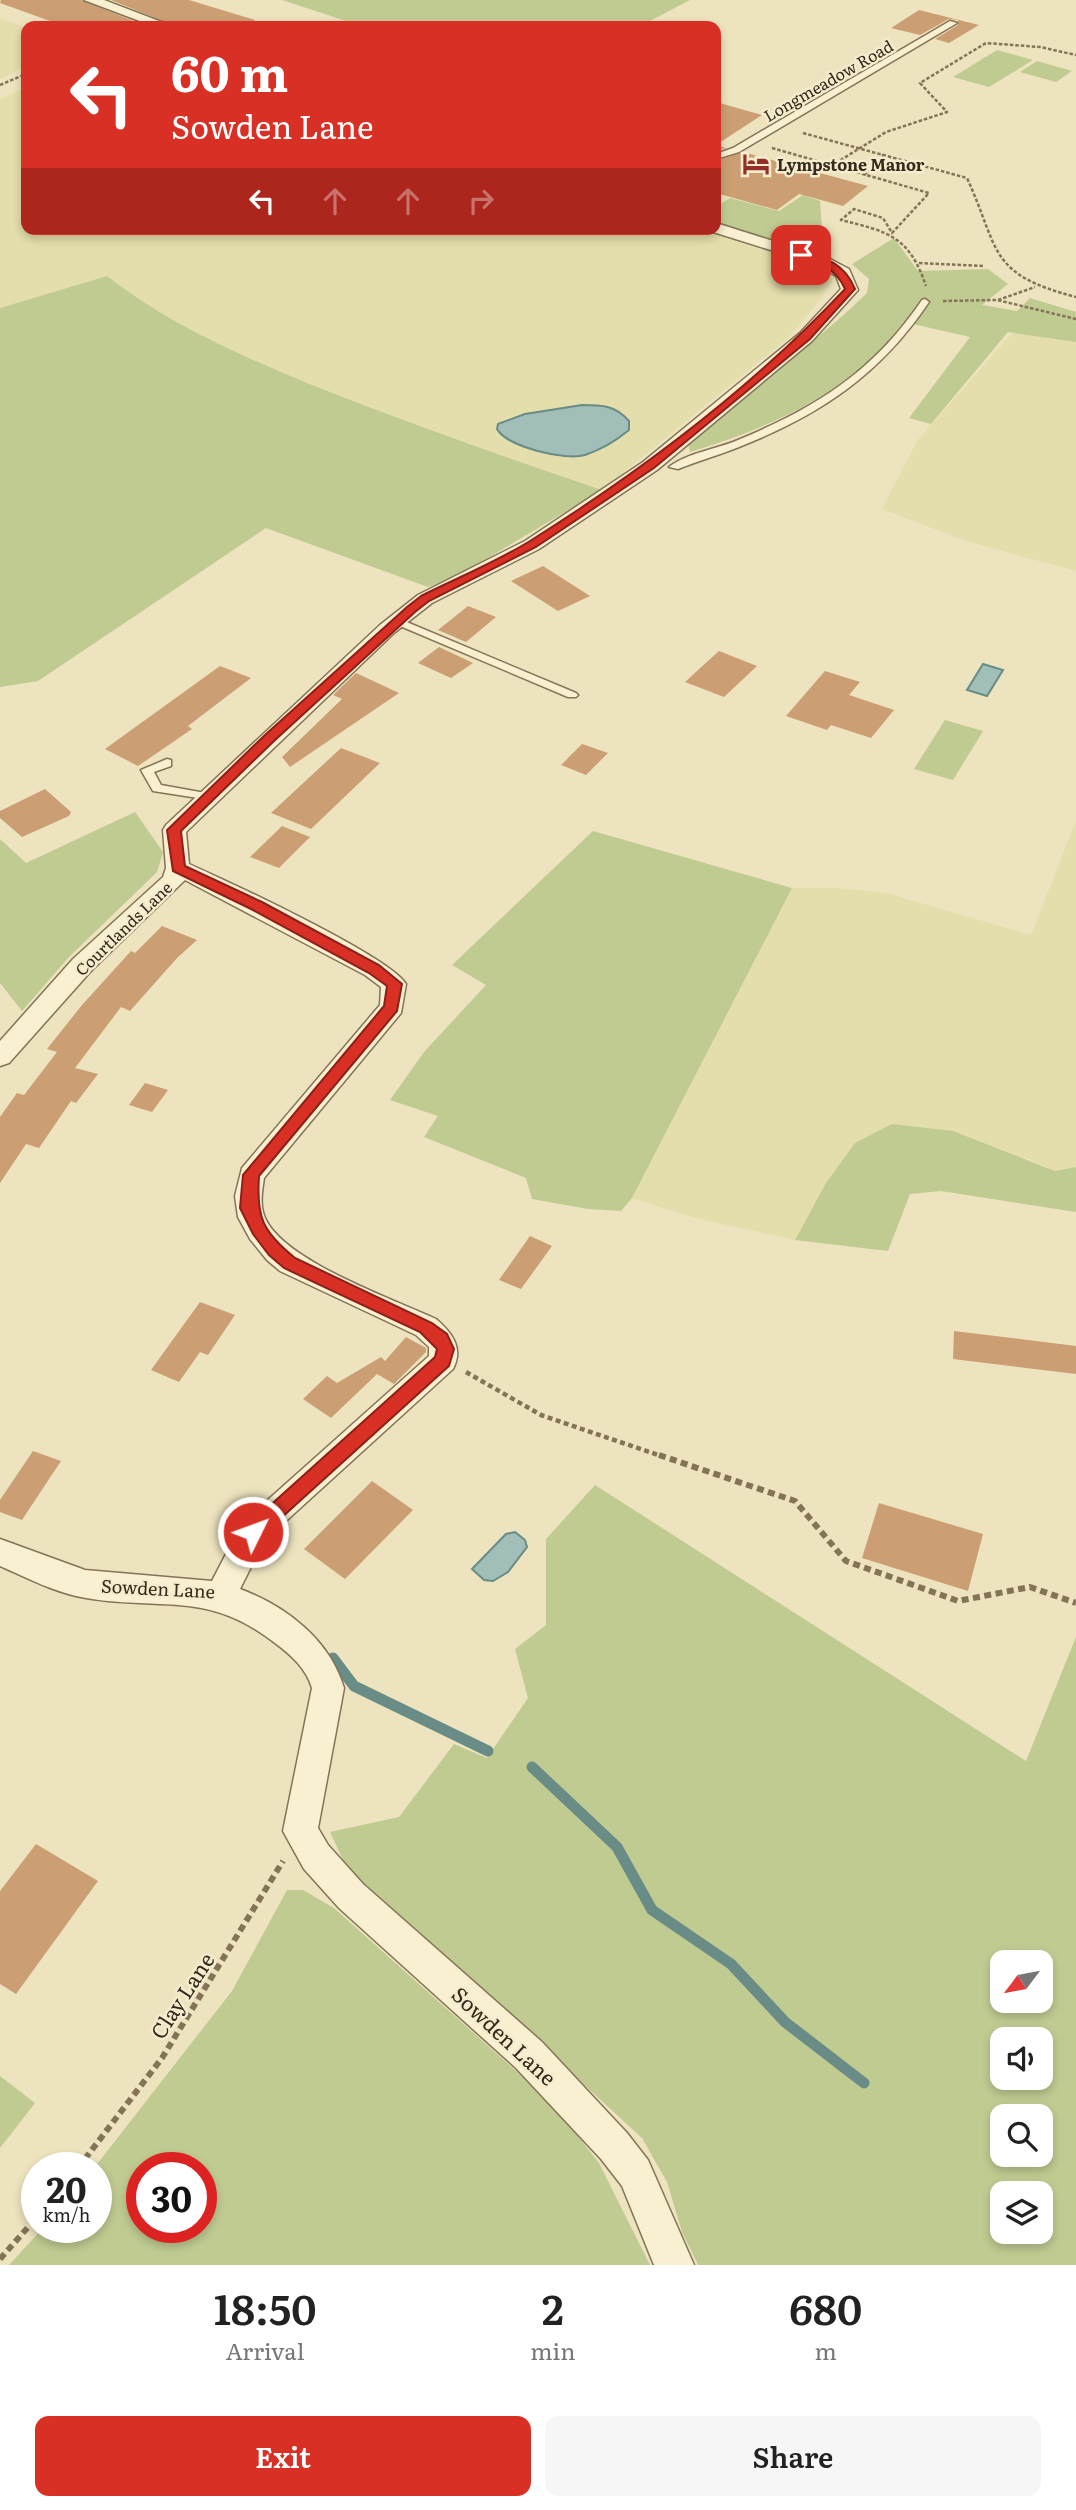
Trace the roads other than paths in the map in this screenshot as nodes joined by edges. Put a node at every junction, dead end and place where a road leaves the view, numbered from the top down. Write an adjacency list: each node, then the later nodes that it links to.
1 (92, 0): 2 (street)
2 (151, 21)
3 (953, 23): 4 (lane, Longmeadow Road)
4 (721, 155)
5 (721, 230): 7 (street, Courtlands Lane)
6 (925, 302): 8 (lane)
7 (650, 466): 8 (street); 9 (street, Courtlands Lane)
8 (674, 467)
9 (397, 621): 10 (lane); 12 (street, Courtlands Lane)
10 (572, 695)
11 (167, 763): 12 (lane)
12 (207, 797): 13 (street, Courtlands Lane)
13 (178, 868): 14 (street, Courtlands Lane); 16 (street, Sowden Lane)
14 (0, 1057)
15 (0, 1552): 16 (street, Sowden Lane)
16 (221, 1595): 17 (street)
17 (300, 1831): 18 (street, Sowden Lane)
18 (674, 2265)

